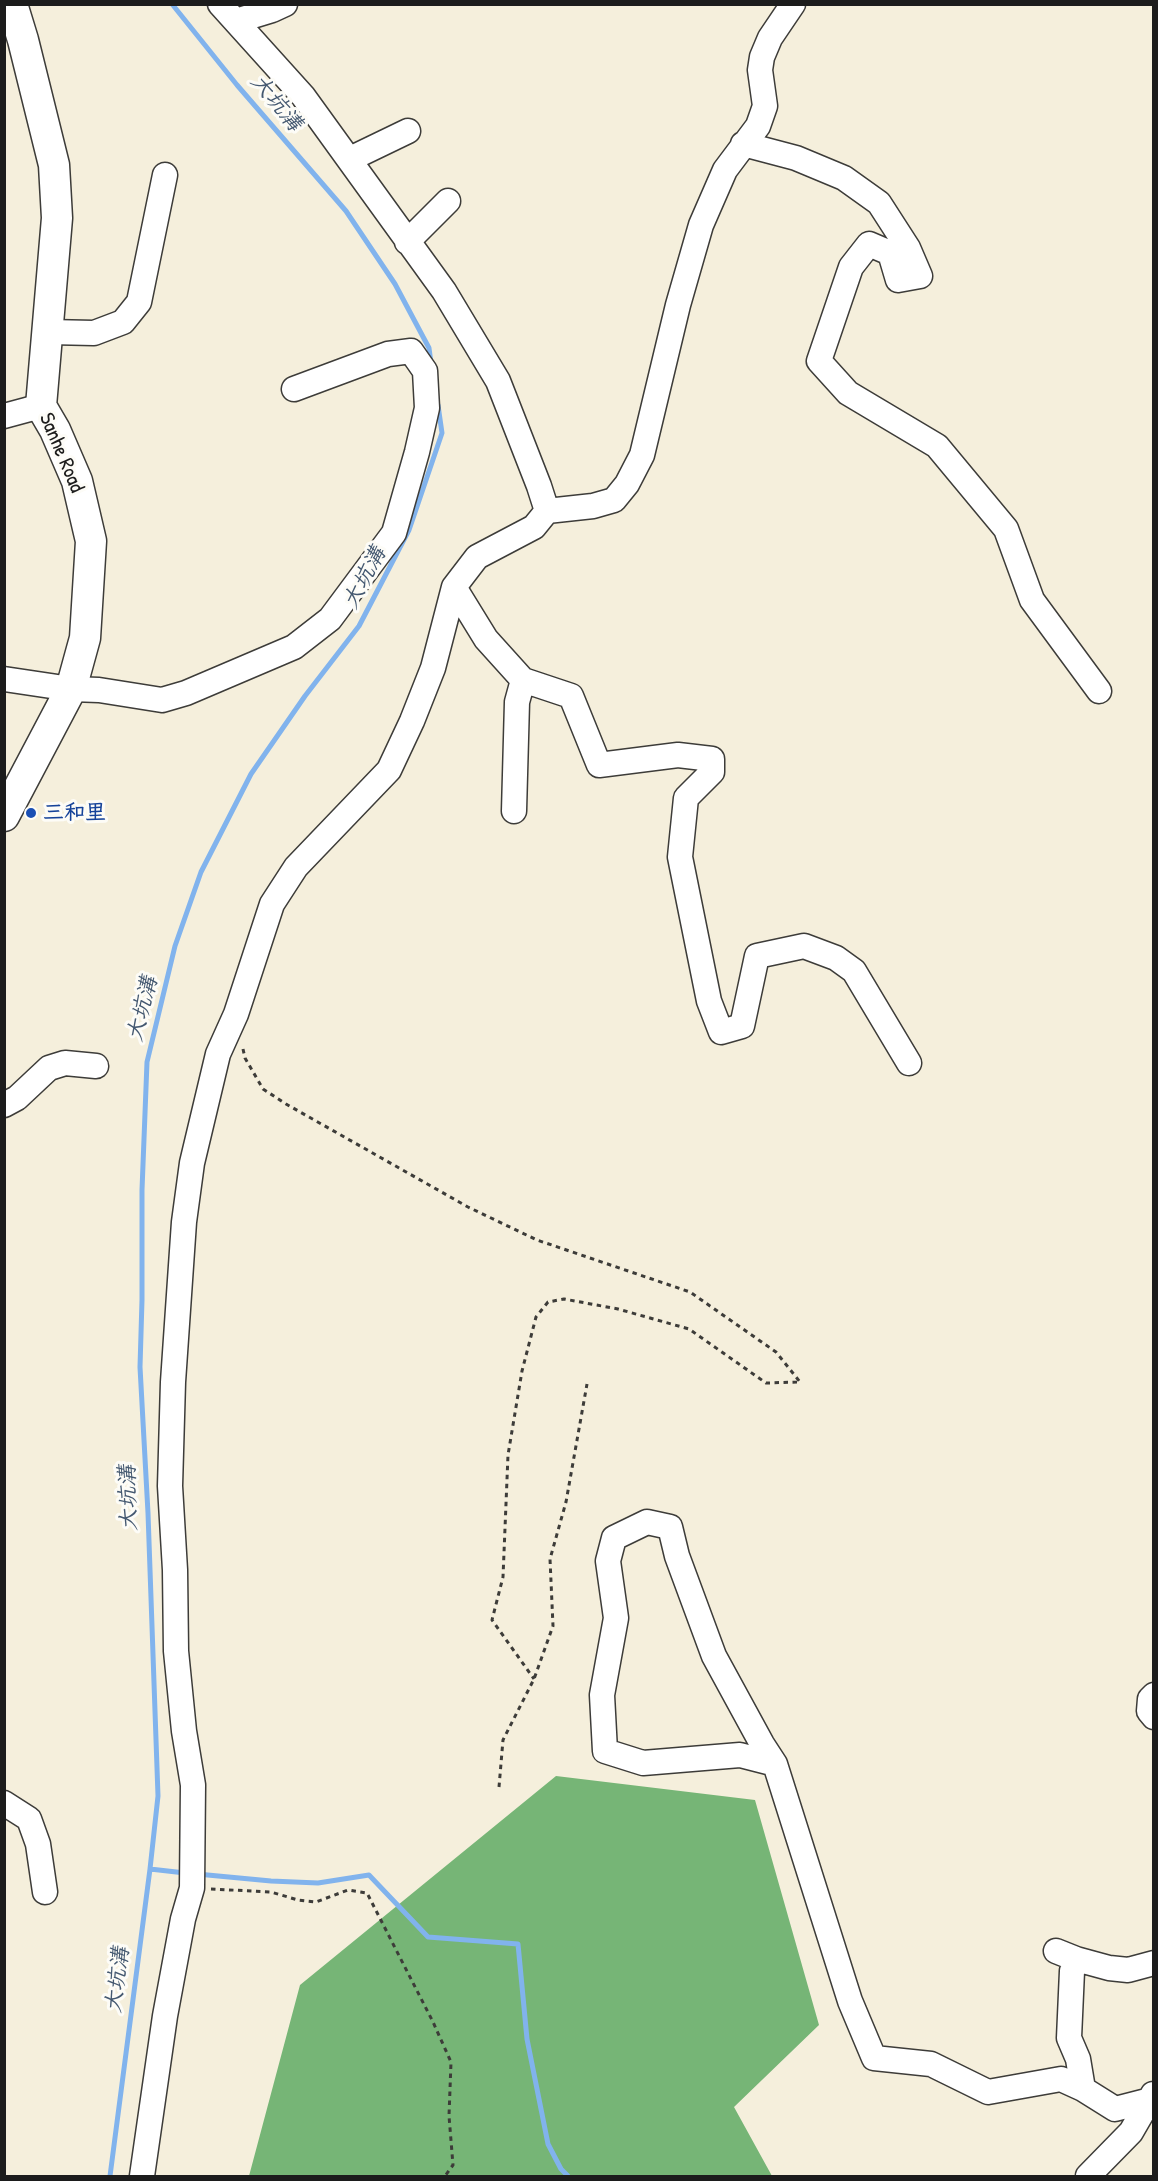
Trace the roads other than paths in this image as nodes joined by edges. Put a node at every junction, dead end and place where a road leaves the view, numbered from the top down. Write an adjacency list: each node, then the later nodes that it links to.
1 (12, 4): 11 (main road, Sanhe Road)
2 (285, 4): 4 (street)
3 (793, 4): 6 (street)
4 (228, 13): 7 (street)
5 (408, 130): 7 (street)
6 (743, 144): 15 (street); 20 (street)
7 (350, 159): 10 (street)
8 (165, 175): 11 (street)
9 (448, 201): 10 (street)
10 (407, 242): 15 (street)
11 (48, 332): 13 (main road, Sanhe Road)
12 (294, 389): 19 (street)
13 (41, 406): 14 (street); 19 (main road, Sanhe Road)
14 (4, 416)
15 (547, 511): 16 (street)
16 (454, 587): 18 (street); 34 (street)
17 (4, 680): 19 (street)
18 (523, 680): 22 (street); 23 (street)
19 (71, 688): 21 (main road, Sanhe Road)
20 (1099, 691)
21 (7, 804)
22 (514, 812)
23 (909, 1063)
24 (96, 1066): 25 (street)
25 (4, 1105)
26 (1154, 1695): 27 (street)
27 (1154, 1717)
28 (775, 1764): 28 (street); 32 (street)
29 (4, 1803): 30 (street)
30 (45, 1892)
31 (1154, 1963): 32 (street)
32 (1083, 2089): 33 (street)
33 (1152, 2096): 35 (street)
34 (142, 2176)
35 (1088, 2176)

